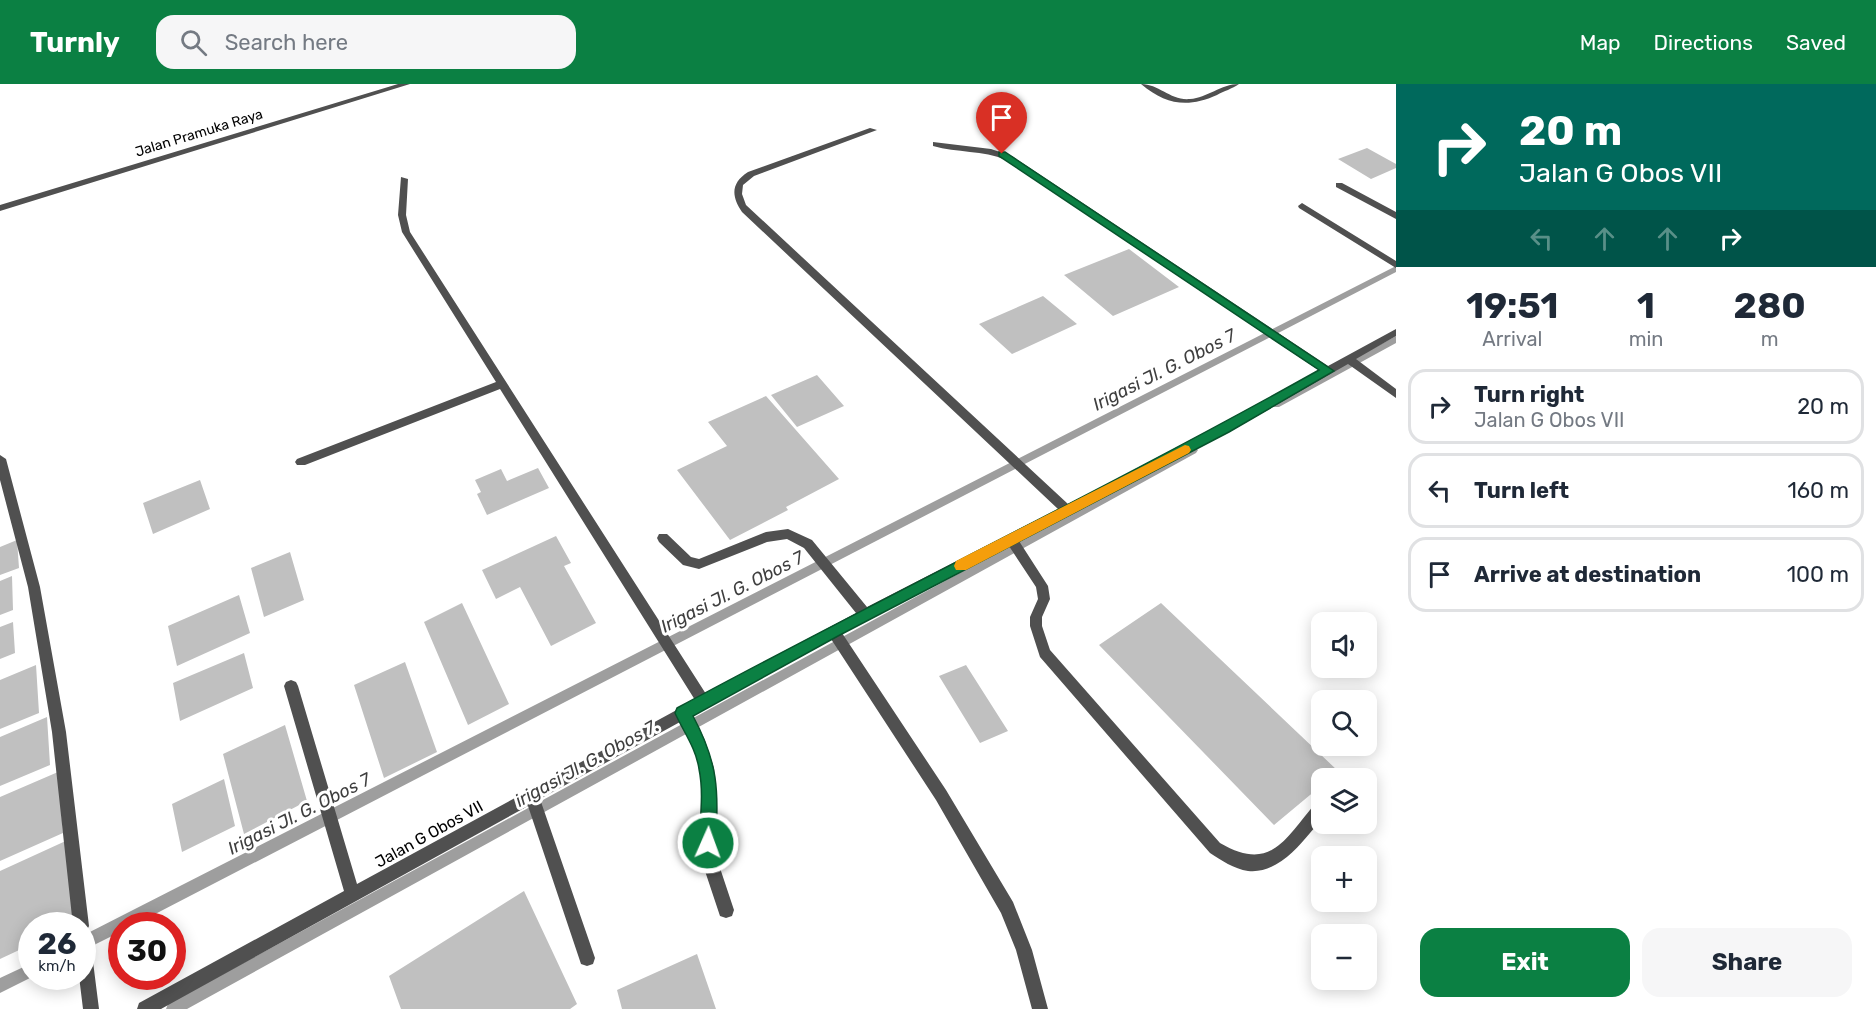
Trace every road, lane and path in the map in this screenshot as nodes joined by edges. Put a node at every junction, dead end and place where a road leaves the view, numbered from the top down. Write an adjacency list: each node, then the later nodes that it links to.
1 (406, 84): 9 (street, Jalan Pramuka Raya)
2 (1145, 84): 3 (street)
3 (1235, 84)
4 (873, 130): 19 (street)
5 (936, 144): 14 (street)
6 (404, 178): 15 (street)
7 (1339, 185): 10 (street)
8 (1302, 206): 11 (street)
9 (0, 208)
10 (1396, 216)
11 (1396, 264)
12 (1396, 332): 13 (street, Jalan G Obos VII)
13 (1349, 359): 14 (street, Jalan G Obos VII); 16 (street)
14 (1328, 371): 19 (street, Jalan G Obos VII)
15 (502, 384): 18 (street); 25 (street)
16 (1396, 394)
17 (0, 459): 31 (street)
18 (301, 462)
19 (1068, 511): 21 (street, Jalan G Obos VII)
20 (663, 538): 22 (street)
21 (1012, 540): 22 (street, Jalan G Obos VII); 28 (street)
22 (865, 615): 23 (street, Jalan G Obos VII)
23 (833, 631): 25 (street, Jalan G Obos VII); 36 (street)
24 (291, 686): 29 (street)
25 (704, 702): 26 (street, Jalan G Obos VII)
26 (683, 713): 27 (street, Jalan G Obos VII); 30 (street)
27 (532, 796): 29 (street, Jalan G Obos VII); 32 (street)
28 (1311, 819)
29 (352, 895): 35 (street, Jalan G Obos VII)
30 (726, 910)
31 (79, 912)
32 (587, 958)
33 (89, 990): 34 (street)
34 (91, 1009)
35 (145, 1009)
36 (1040, 1009)

